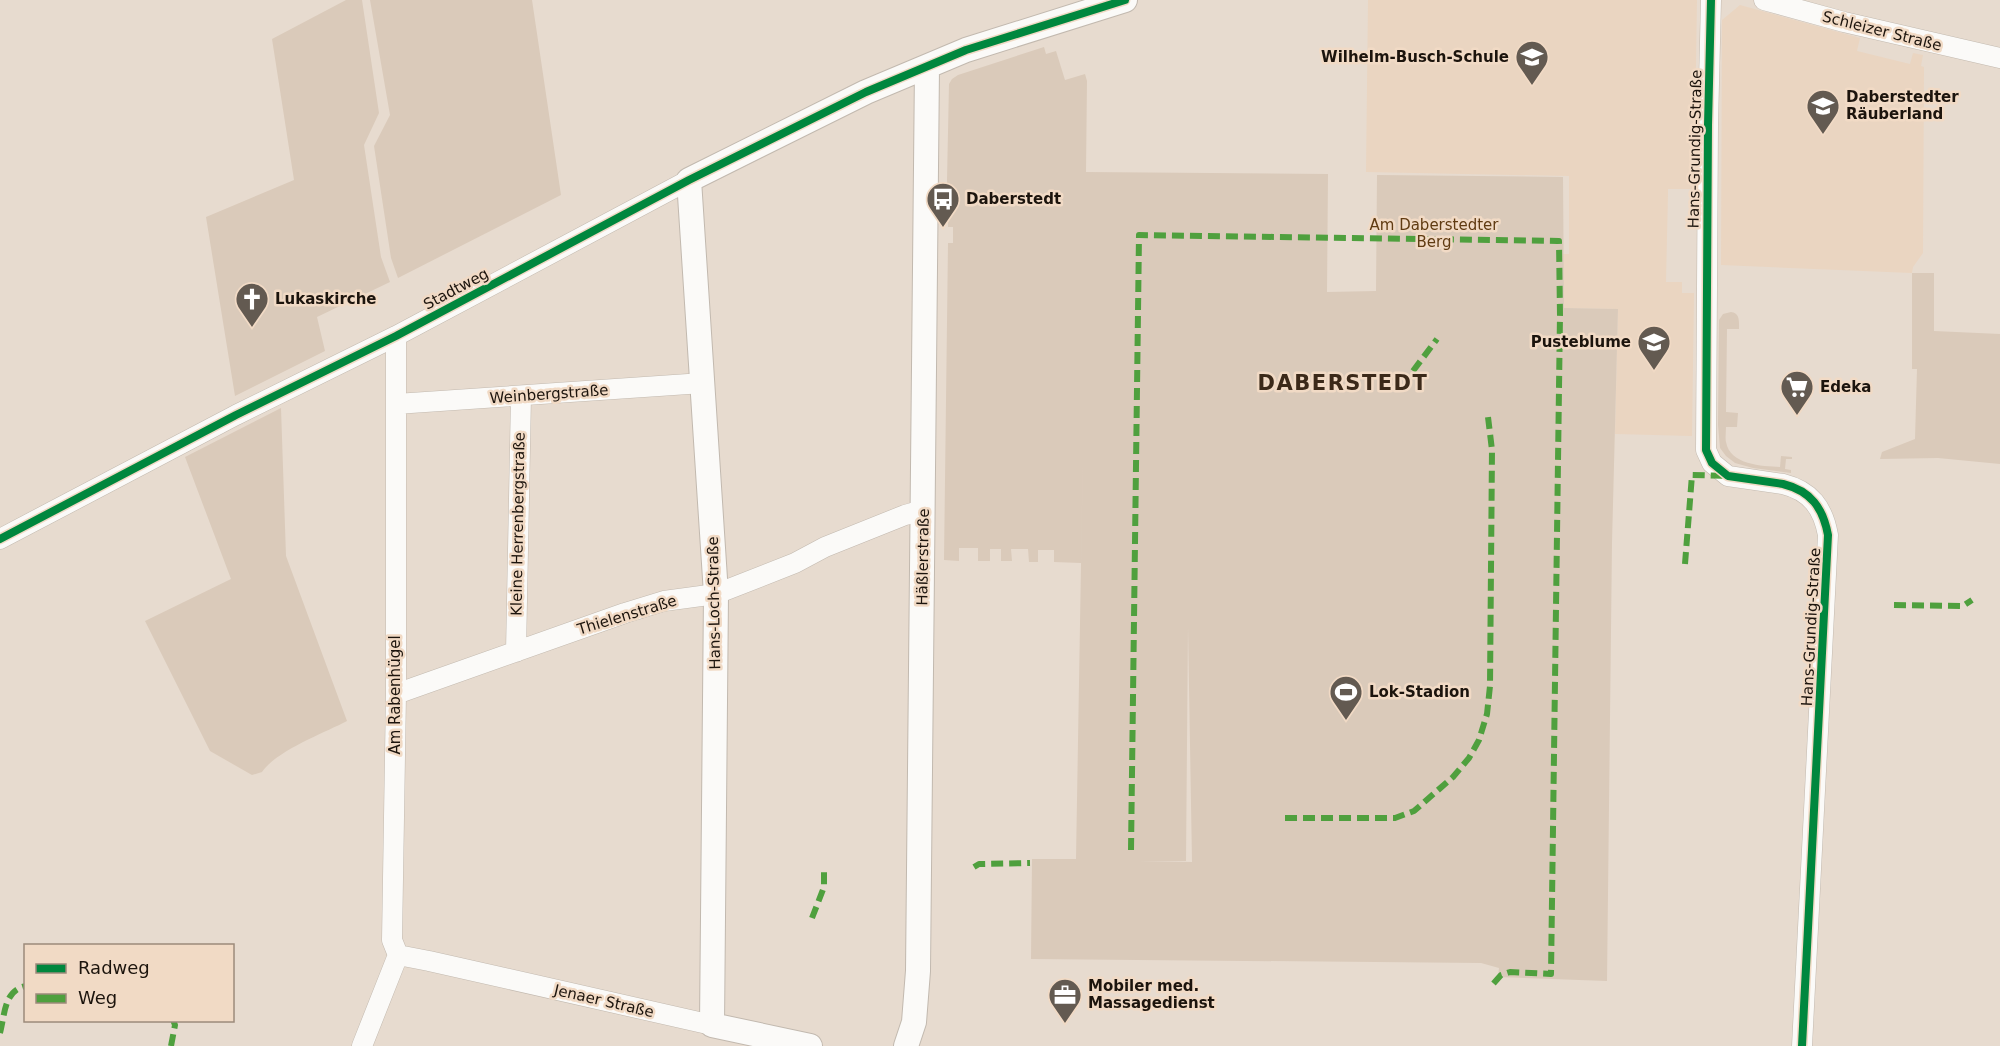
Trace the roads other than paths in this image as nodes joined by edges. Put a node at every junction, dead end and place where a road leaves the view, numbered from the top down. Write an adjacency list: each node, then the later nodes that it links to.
1 (1125, 0): 5 (street, Stadtweg)
2 (1711, 0): 21 (street, Hans-Grundig-Straße)
3 (1764, 0): 4 (street, Schleizer Straße)
4 (2000, 58)
5 (927, 67): 6 (street, Stadtweg); 11 (street, Häßlerstraße)
6 (689, 180): 7 (street, Stadtweg); 8 (street, Hans-Loch-Straße)
7 (396, 336): 10 (street, Am Rabenhügel); 12 (street, Stadtweg)
8 (703, 383): 9 (street, Weinbergstraße); 13 (street, Hans-Loch-Straße)
9 (521, 396): 10 (street, Weinbergstraße); 14 (street, Kleine Herrenbergstraße)
10 (396, 404): 15 (street, Am Rabenhügel)
11 (923, 510): 13 (street, Thielenstraße); 20 (street, Häßlerstraße)
12 (0, 539)
13 (716, 594): 14 (street, Thielenstraße); 17 (street, Hans-Loch-Straße)
14 (516, 652): 15 (street, Thielenstraße)
15 (396, 694): 16 (street, Am Rabenhügel)
16 (398, 955): 17 (street, Jenaer Straße); 18 (street)
17 (712, 1025): 19 (street, Jenaer Straße)
18 (362, 1046)
19 (810, 1046)
20 (906, 1046)
21 (1802, 1046)

